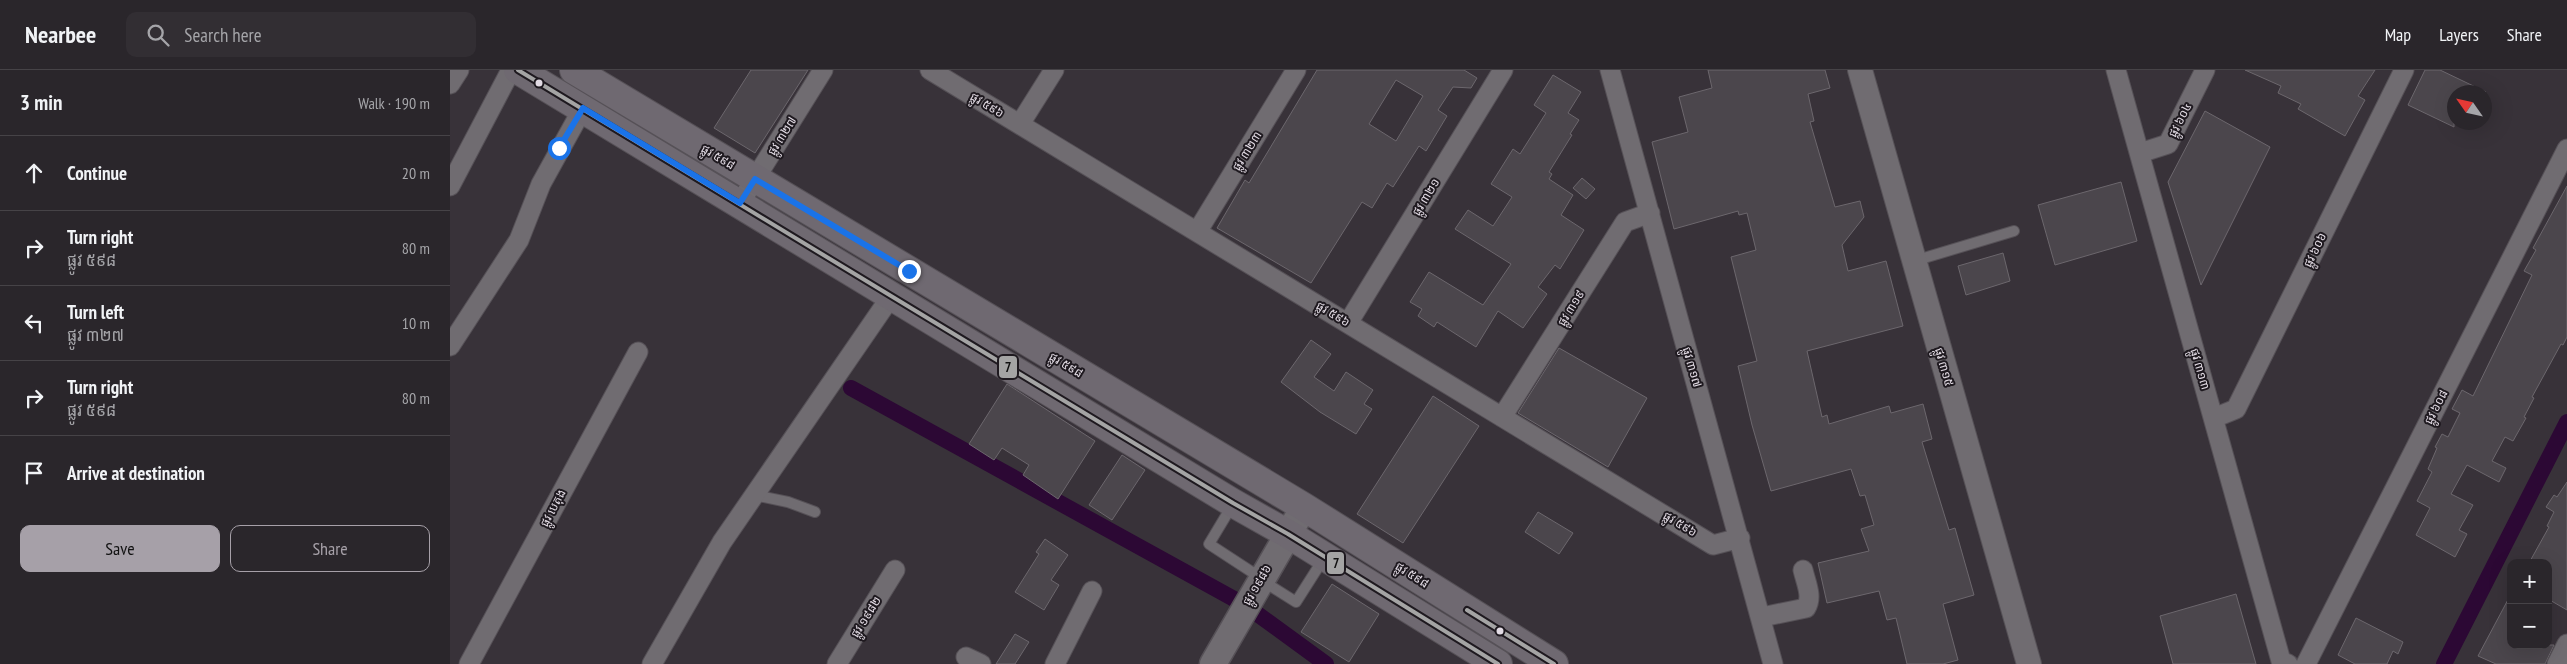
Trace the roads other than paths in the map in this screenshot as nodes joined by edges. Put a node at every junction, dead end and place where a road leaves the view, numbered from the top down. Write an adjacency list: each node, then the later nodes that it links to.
1 (459, 70): 15 (street)
2 (511, 70): 21 (street)
3 (518, 70): 16 (main road)
4 (574, 70): 20 (main road, ផ្លូវ ៥៩៨)
5 (823, 70): 20 (street, ផ្លូវ ៣២៧)
6 (930, 70): 17 (street, ផ្លូវ ៥៩៦)
7 (1054, 70): 17 (street)
8 (1296, 70): 25 (street, ផ្លូវ ៣២៣)
9 (1503, 70): 28 (street, ផ្លូវ ៣២១)
10 (1610, 70): 23 (street, ផ្លូវ ៣១៧)
11 (1860, 70): 26 (street, ផ្លូវ ៣១៥)
12 (2116, 70): 19 (street, ផ្លូវ ៣១៣)
13 (2205, 70): 19 (street, ផ្លូវ ៦០៤)
14 (2404, 70): 32 (street, ផ្លូវ ៦០៦)
15 (450, 84)
16 (583, 108): 22 (main road); 29 (street)
17 (1020, 124): 25 (street, ផ្លូវ ៥៩៦)
18 (2567, 149): 58 (street, ផ្លូវ ៦០៨)
19 (2140, 153): 32 (street, ផ្លូវ ៣១៣)
20 (755, 179): 22 (street, ផ្លូវ ៣២៧); 35 (main road, ផ្លូវ ៥៩៨)
21 (450, 186)
22 (740, 203): 27 (main road)
23 (1650, 213): 31 (street, ផ្លូវ ៣១៩); 38 (street, ផ្លូវ ៣១៧)
24 (2014, 231): 26 (lane)
25 (1197, 232): 28 (street, ផ្លូវ ៥៩៦)
26 (1914, 261): 56 (street, ផ្លូវ ៣១៥)
27 (892, 295): 33 (street); 34 (main road)
28 (1348, 323): 31 (street, ផ្លូវ ៥៩៦)
29 (450, 346)
30 (638, 352): 48 (street, ផ្លូវ បេតុង)
31 (1502, 417): 38 (street, ផ្លូវ ៥៩៦)
32 (2214, 418): 57 (street, ផ្លូវ ៣១៣)
33 (754, 495): 36 (lane); 49 (street)
34 (1233, 503): 37 (main road); 42 (lane)
35 (1304, 507): 37 (main road, ផ្លូវ ១៩៨៦); 44 (main road, ផ្លូវ ៥៩៨)
36 (815, 512)
37 (1288, 534): 39 (main road); 42 (main road, ផ្លូវ ១៩៨៦)
38 (1740, 538): 45 (street, ផ្លូវ ៣១៧)
39 (1325, 557): 42 (lane); 46 (main road)
40 (895, 570): 50 (street, ផ្លូវ ១៩៨២)
41 (1803, 570): 45 (street)
42 (1259, 583): 52 (main road, ផ្លូវ ១៩៨៦)
43 (1092, 591): 51 (street)
44 (1452, 600): 46 (main road); 54 (main road, ផ្លូវ ៥៩៨)
45 (1762, 617): 55 (street, ផ្លូវ ៣១៧)
46 (1435, 625): 53 (main road)
47 (2567, 644): 59 (street)
48 (469, 664)
49 (652, 664)
50 (837, 664)
51 (1055, 664)
52 (1213, 664)
53 (1498, 664)
54 (1554, 664)
55 (1773, 664)
56 (2029, 664)
57 (2288, 664)
58 (2306, 664)
59 (2557, 664)

